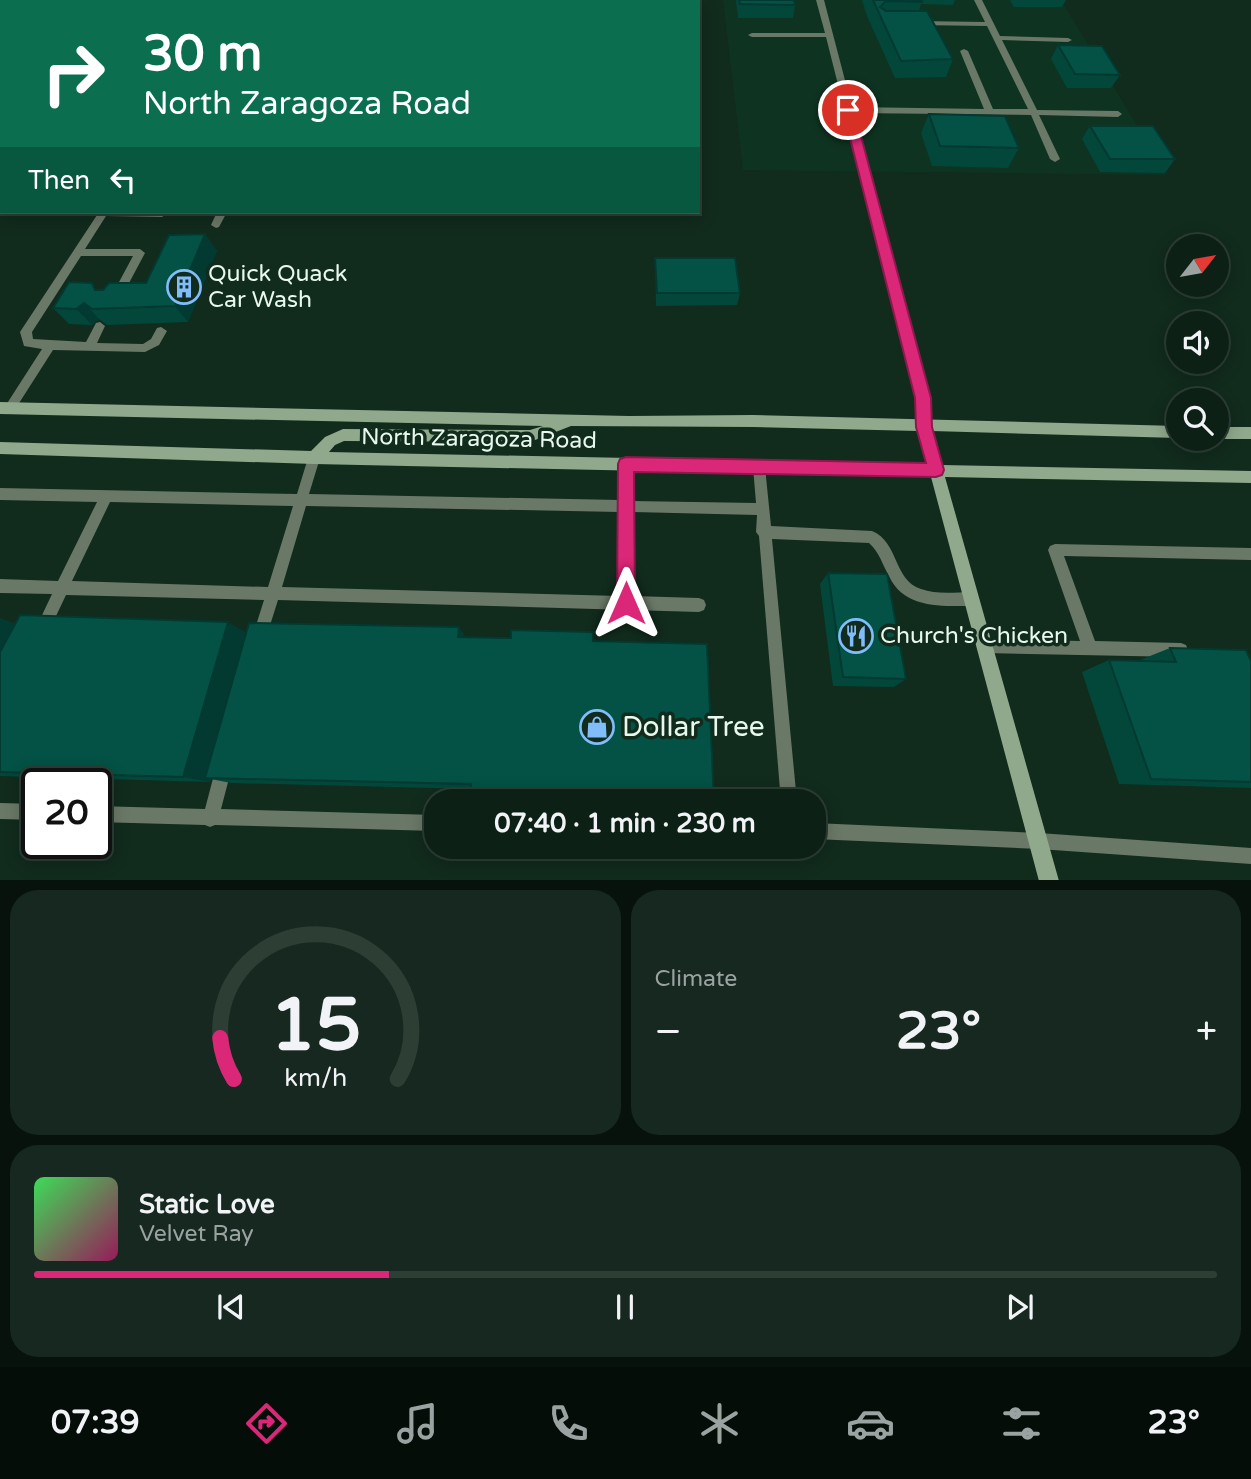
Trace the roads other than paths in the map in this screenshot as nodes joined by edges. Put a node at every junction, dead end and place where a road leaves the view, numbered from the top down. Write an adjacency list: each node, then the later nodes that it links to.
1 (820, 0): 6 (lane)
2 (978, 0): 4 (lane)
3 (908, 23): 4 (lane)
4 (990, 24): 7 (lane)
5 (752, 34): 6 (lane)
6 (829, 36): 10 (lane)
7 (997, 38): 8 (lane); 12 (lane)
8 (1068, 40)
9 (964, 51): 11 (lane)
10 (848, 110): 11 (lane); 26 (lane)
11 (990, 112): 12 (lane)
12 (1034, 112): 13 (lane); 14 (lane)
13 (1118, 114)
14 (1055, 159)
15 (103, 214): 18 (lane)
16 (221, 214): 17 (lane)
17 (216, 225)
18 (78, 252): 19 (lane); 22 (lane)
19 (114, 301)
20 (100, 326): 23 (lane)
21 (161, 331): 23 (lane)
22 (50, 346): 23 (lane); 24 (lane)
23 (89, 347)
24 (5, 408): 25 (main road, North Zaragoza Road)
25 (573, 421): 26 (main road, North Zaragoza Road); 31 (main road)
26 (924, 427): 27 (main road, North Zaragoza Road); 34 (main road)
27 (1166, 432)
28 (1229, 433): 29 (main road)
29 (1251, 433)
30 (0, 448): 31 (main road, North Zaragoza Road)
31 (314, 458): 32 (main road, North Zaragoza Road); 38 (lane)
32 (626, 464): 33 (main road, North Zaragoza Road); 39 (lane)
33 (758, 467): 34 (main road, North Zaragoza Road); 40 (lane)
34 (936, 470): 35 (main road, North Zaragoza Road); 46 (main road)
35 (1251, 477)
36 (0, 494): 37 (lane)
37 (106, 496): 38 (lane); 44 (lane)
38 (299, 502): 39 (lane); 45 (lane)
39 (626, 507): 40 (lane); 47 (lane)
40 (761, 509): 41 (lane)
41 (763, 532): 46 (lane); 55 (lane)
42 (1251, 554): 50 (lane)
43 (0, 586): 44 (lane)
44 (63, 588): 45 (lane); 51 (lane)
45 (271, 593): 47 (lane); 53 (lane)
46 (972, 599): 49 (main road)
47 (626, 603): 48 (lane)
48 (699, 605)
49 (985, 646): 50 (lane); 62 (main road)
50 (1090, 648): 52 (lane)
51 (32, 650)
52 (1197, 650)
53 (253, 660)
54 (228, 752): 59 (lane)
55 (788, 789)
56 (0, 810): 57 (lane)
57 (21, 811)
58 (112, 815): 59 (lane)
59 (210, 819): 60 (lane)
60 (424, 823)
61 (826, 832): 62 (lane)
62 (1038, 841): 63 (lane); 64 (main road)
63 (1251, 856)
64 (1049, 880)

